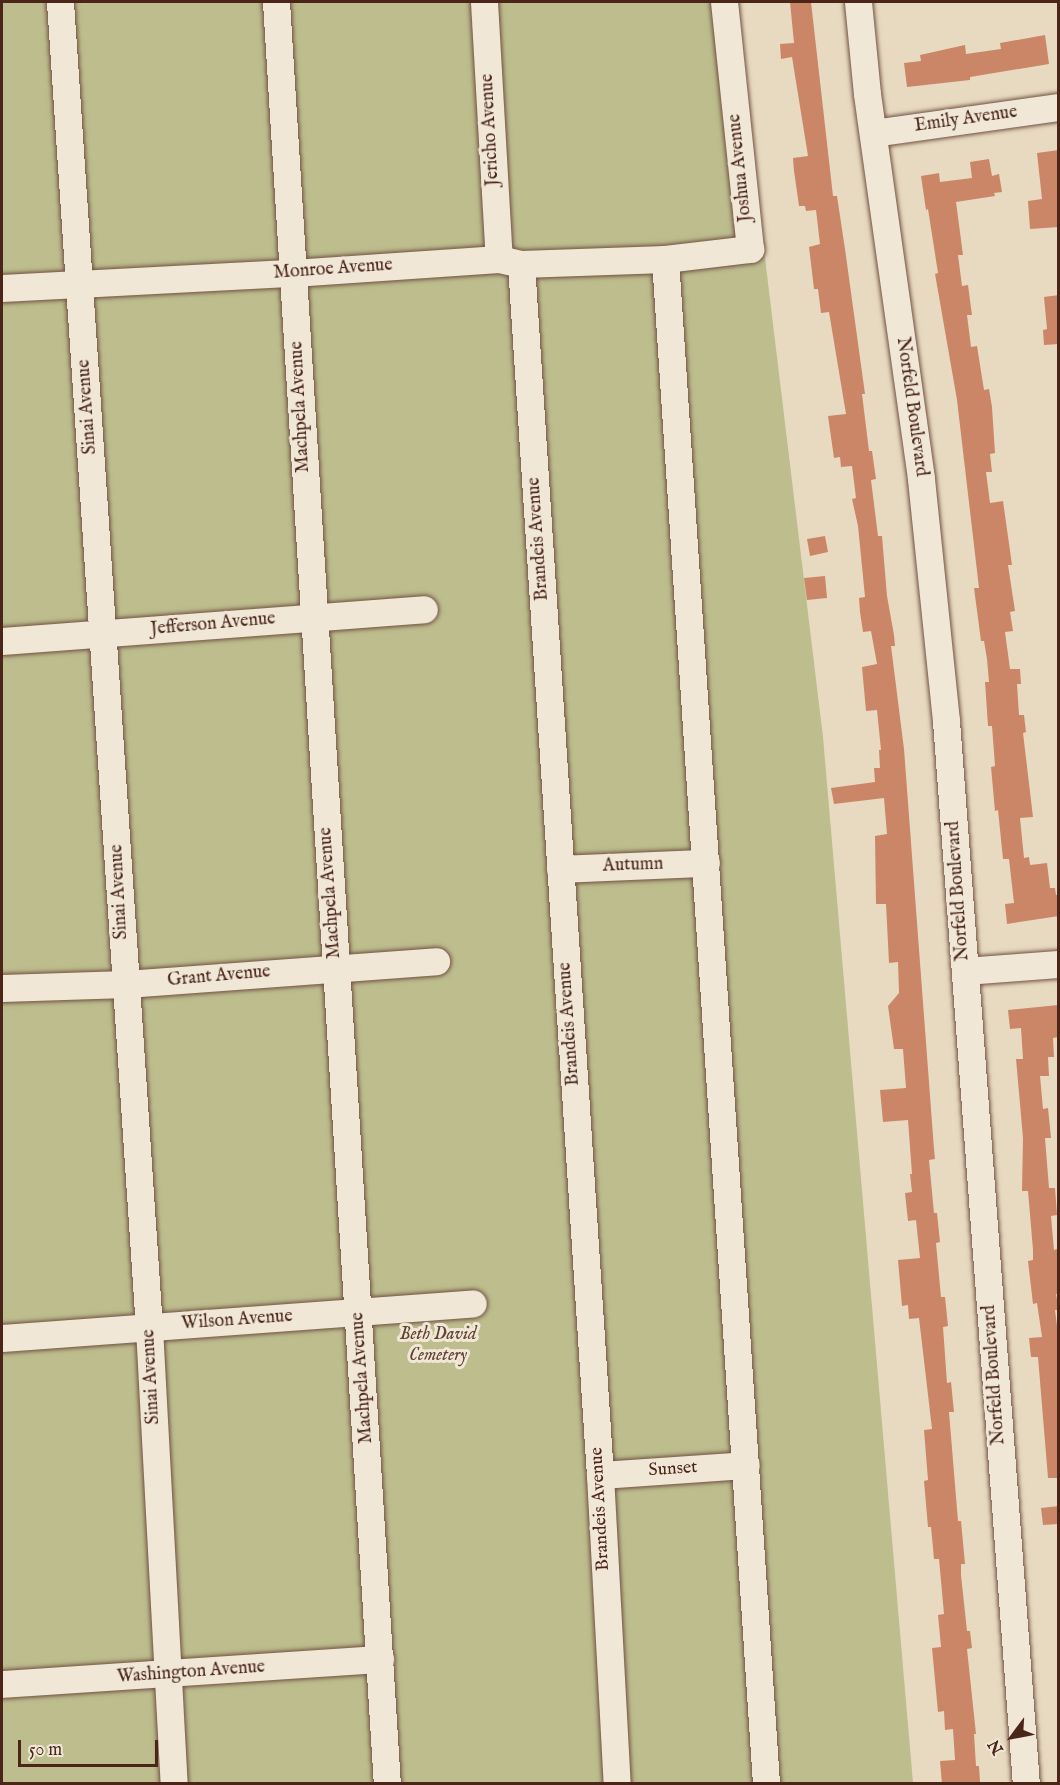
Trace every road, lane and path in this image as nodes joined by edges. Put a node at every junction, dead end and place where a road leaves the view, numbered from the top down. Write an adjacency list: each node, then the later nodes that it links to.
1 (60, 2): 11 (street, Sinai Avenue)
2 (276, 2): 10 (street, Machpela Avenue)
3 (484, 2): 9 (street, Jericho Avenue)
4 (724, 2): 8 (street, Joshua Avenue)
5 (858, 2): 7 (street, Norfeld Boulevard)
6 (1059, 107): 7 (street, Emily Avenue)
7 (873, 133): 22 (street, Norfeld Boulevard)
8 (665, 259): 9 (street, Monroe Avenue); 17 (street)
9 (510, 261): 10 (street, Monroe Avenue); 18 (street, Brandeis Avenue)
10 (293, 273): 11 (street, Monroe Avenue); 14 (street, Machpela Avenue)
11 (79, 284): 12 (street, Monroe Avenue); 15 (street, Sinai Avenue)
12 (2, 288)
13 (424, 609): 14 (street, Jefferson Avenue)
14 (314, 617): 15 (street, Jefferson Avenue); 21 (street, Machpela Avenue)
15 (104, 635): 16 (street, Jefferson Avenue); 23 (street, Sinai Avenue)
16 (2, 641)
17 (706, 862): 18 (street, Autumn); 29 (street)
18 (560, 869): 30 (street, Brandeis Avenue)
19 (436, 961): 21 (street, Grant Avenue)
20 (1059, 964): 22 (street)
21 (336, 967): 23 (street, Grant Avenue); 26 (street, Machpela Avenue)
22 (965, 971): 38 (street, Norfeld Boulevard)
23 (126, 984): 24 (street, Grant Avenue); 27 (street, Sinai Avenue)
24 (2, 988)
25 (473, 1303): 26 (street, Wilson Avenue)
26 (358, 1312): 27 (street, Wilson Avenue); 31 (street, Machpela Avenue)
27 (149, 1328): 28 (street, Wilson Avenue); 32 (street, Sinai Avenue)
28 (2, 1338)
29 (746, 1465): 30 (street, Sunset); 37 (street)
30 (600, 1475): 36 (street, Brandeis Avenue)
31 (380, 1659): 32 (street, Washington Avenue); 35 (street, Machpela Avenue)
32 (168, 1675): 33 (street, Washington Avenue); 34 (street, Sinai Avenue)
33 (2, 1684)
34 (174, 1784)
35 (387, 1784)
36 (617, 1784)
37 (766, 1784)
38 (1026, 1784)

